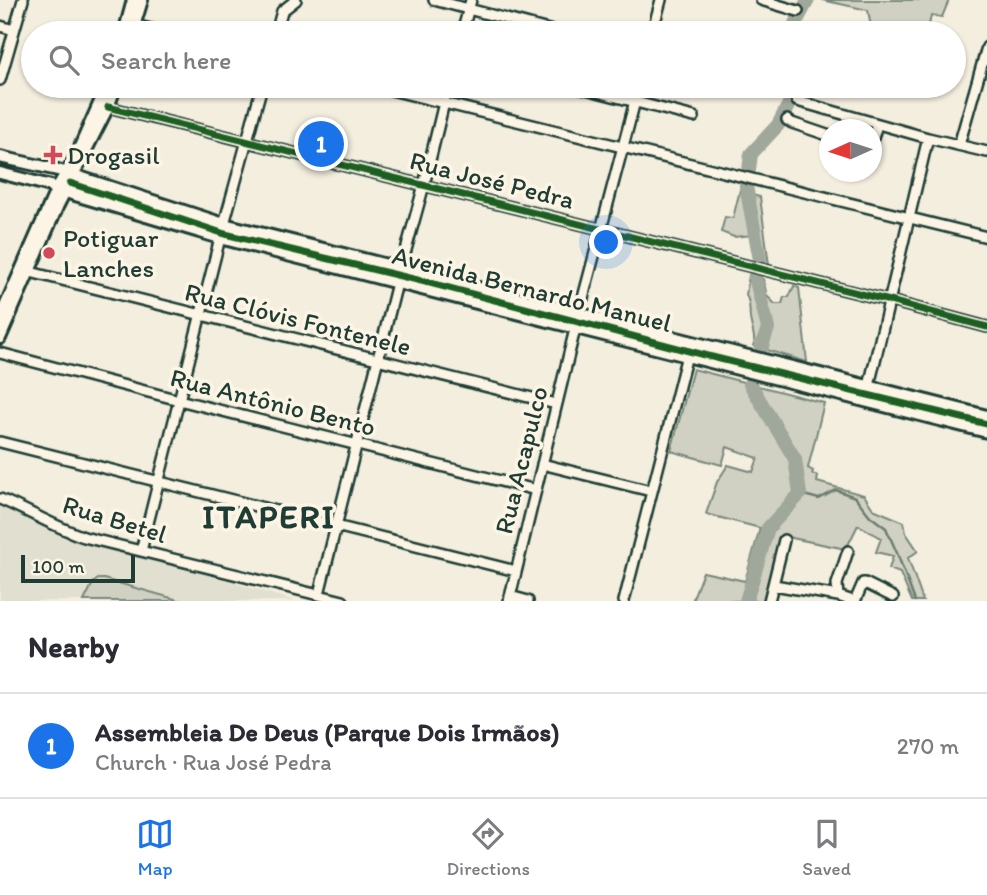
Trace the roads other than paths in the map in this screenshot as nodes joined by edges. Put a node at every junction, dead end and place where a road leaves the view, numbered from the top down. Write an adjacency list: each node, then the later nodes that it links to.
1 (23, 0): 16 (street)
2 (133, 0): 10 (main road)
3 (142, 0): 11 (main road)
4 (296, 0): 12 (street)
5 (434, 0): 8 (street)
6 (661, 0): 14 (street)
7 (761, 0): 9 (street)
8 (470, 5): 13 (street)
9 (798, 11)
10 (127, 21)
11 (135, 21)
12 (279, 21)
13 (521, 21)
14 (655, 21)
15 (0, 26): 16 (street)
16 (14, 30): 19 (street)
17 (987, 47): 18 (street)
18 (983, 77): 38 (street)
19 (0, 80)
20 (102, 98): 43 (main road)
21 (111, 98): 30 (main road)
22 (259, 98): 37 (street)
23 (427, 98): 28 (street)
24 (445, 98): 28 (street)
25 (620, 98): 29 (street)
26 (636, 98): 29 (street)
27 (797, 101): 32 (street)
28 (444, 102): 39 (street); 44 (street)
29 (635, 102): 31 (street); 39 (street)
30 (108, 107): 37 (street, Rua José Pedra); 43 (main road)
31 (694, 117)
32 (860, 119)
33 (787, 120): 35 (street)
34 (882, 125): 36 (street)
35 (819, 132)
36 (928, 138): 38 (street); 46 (street)
37 (246, 142): 44 (street, Rua José Pedra); 47 (street)
38 (958, 145): 40 (street)
39 (623, 146): 46 (street); 48 (street)
40 (987, 152)
41 (0, 157): 43 (main road, Avenida Bernardo Manuel)
42 (0, 173): 45 (main road, Avenida Bernardo Manuel)
43 (70, 174): 45 (main road); 47 (main road, Avenida Bernardo Manuel)
44 (424, 185): 48 (street, Rua José Pedra); 51 (street)
45 (61, 190): 50 (main road, Avenida Bernardo Manuel); 52 (main road); 57 (main road)
46 (909, 218): 49 (street); 54 (street)
47 (224, 224): 51 (main road, Avenida Bernardo Manuel)
48 (601, 230): 54 (street, Rua José Pedra); 55 (street)
49 (987, 237)
50 (220, 238): 53 (main road, Avenida Bernardo Manuel); 56 (street)
51 (401, 268): 55 (main road, Avenida Bernardo Manuel)
52 (30, 272): 56 (street, Rua Clóvis Fontenele); 63 (main road)
53 (397, 283): 61 (main road, Avenida Bernardo Manuel); 67 (street)
54 (890, 300): 59 (street, Rua José Pedra); 68 (street)
55 (579, 313): 58 (main road, Avenida Bernardo Manuel)
56 (200, 316): 67 (street, Rua Clóvis Fontenele); 69 (street)
57 (0, 318)
58 (609, 321): 60 (main road, Avenida Bernardo Manuel); 62 (main road)
59 (987, 327)
60 (639, 328): 64 (main road); 68 (main road, Avenida Bernardo Manuel)
61 (575, 329): 62 (main road, Avenida Bernardo Manuel); 70 (street, Rua Acapulco)
62 (605, 336): 64 (main road, Avenida Bernardo Manuel)
63 (0, 338)
64 (636, 343): 66 (main road, Avenida Bernardo Manuel)
65 (0, 353): 69 (street, Rua Antônio Bento)
66 (687, 355): 72 (main road, Avenida Bernardo Manuel); 78 (street)
67 (378, 360): 70 (street, Rua Clóvis Fontenele); 74 (street)
68 (869, 386): 71 (main road, Avenida Bernardo Manuel)
69 (179, 400): 74 (street, Rua Antônio Bento); 76 (street)
70 (556, 404): 75 (street, Rua Acapulco)
71 (984, 415): 72 (main road)
72 (982, 431)
73 (0, 442): 76 (street)
74 (357, 444): 77 (street, Rua Antônio Bento); 80 (street)
75 (542, 464): 77 (street, Rua Acapulco); 78 (street)
76 (159, 482): 80 (street); 82 (street)
77 (536, 490): 84 (street, Rua Acapulco)
78 (651, 491): 92 (street)
79 (0, 499): 82 (street, Rua Betel)
80 (337, 526): 84 (street); 86 (street)
81 (784, 540): 85 (street)
82 (141, 551): 86 (street, Rua Betel)
83 (848, 551): 87 (street)
84 (516, 571): 89 (street, Rua Acapulco)
85 (774, 584): 87 (street); 93 (street)
86 (319, 594): 90 (street, Rua Betel)
87 (838, 596): 88 (street)
88 (893, 597)
89 (509, 599): 91 (street)
90 (343, 601)
91 (528, 601)
92 (624, 601)
93 (769, 601)

